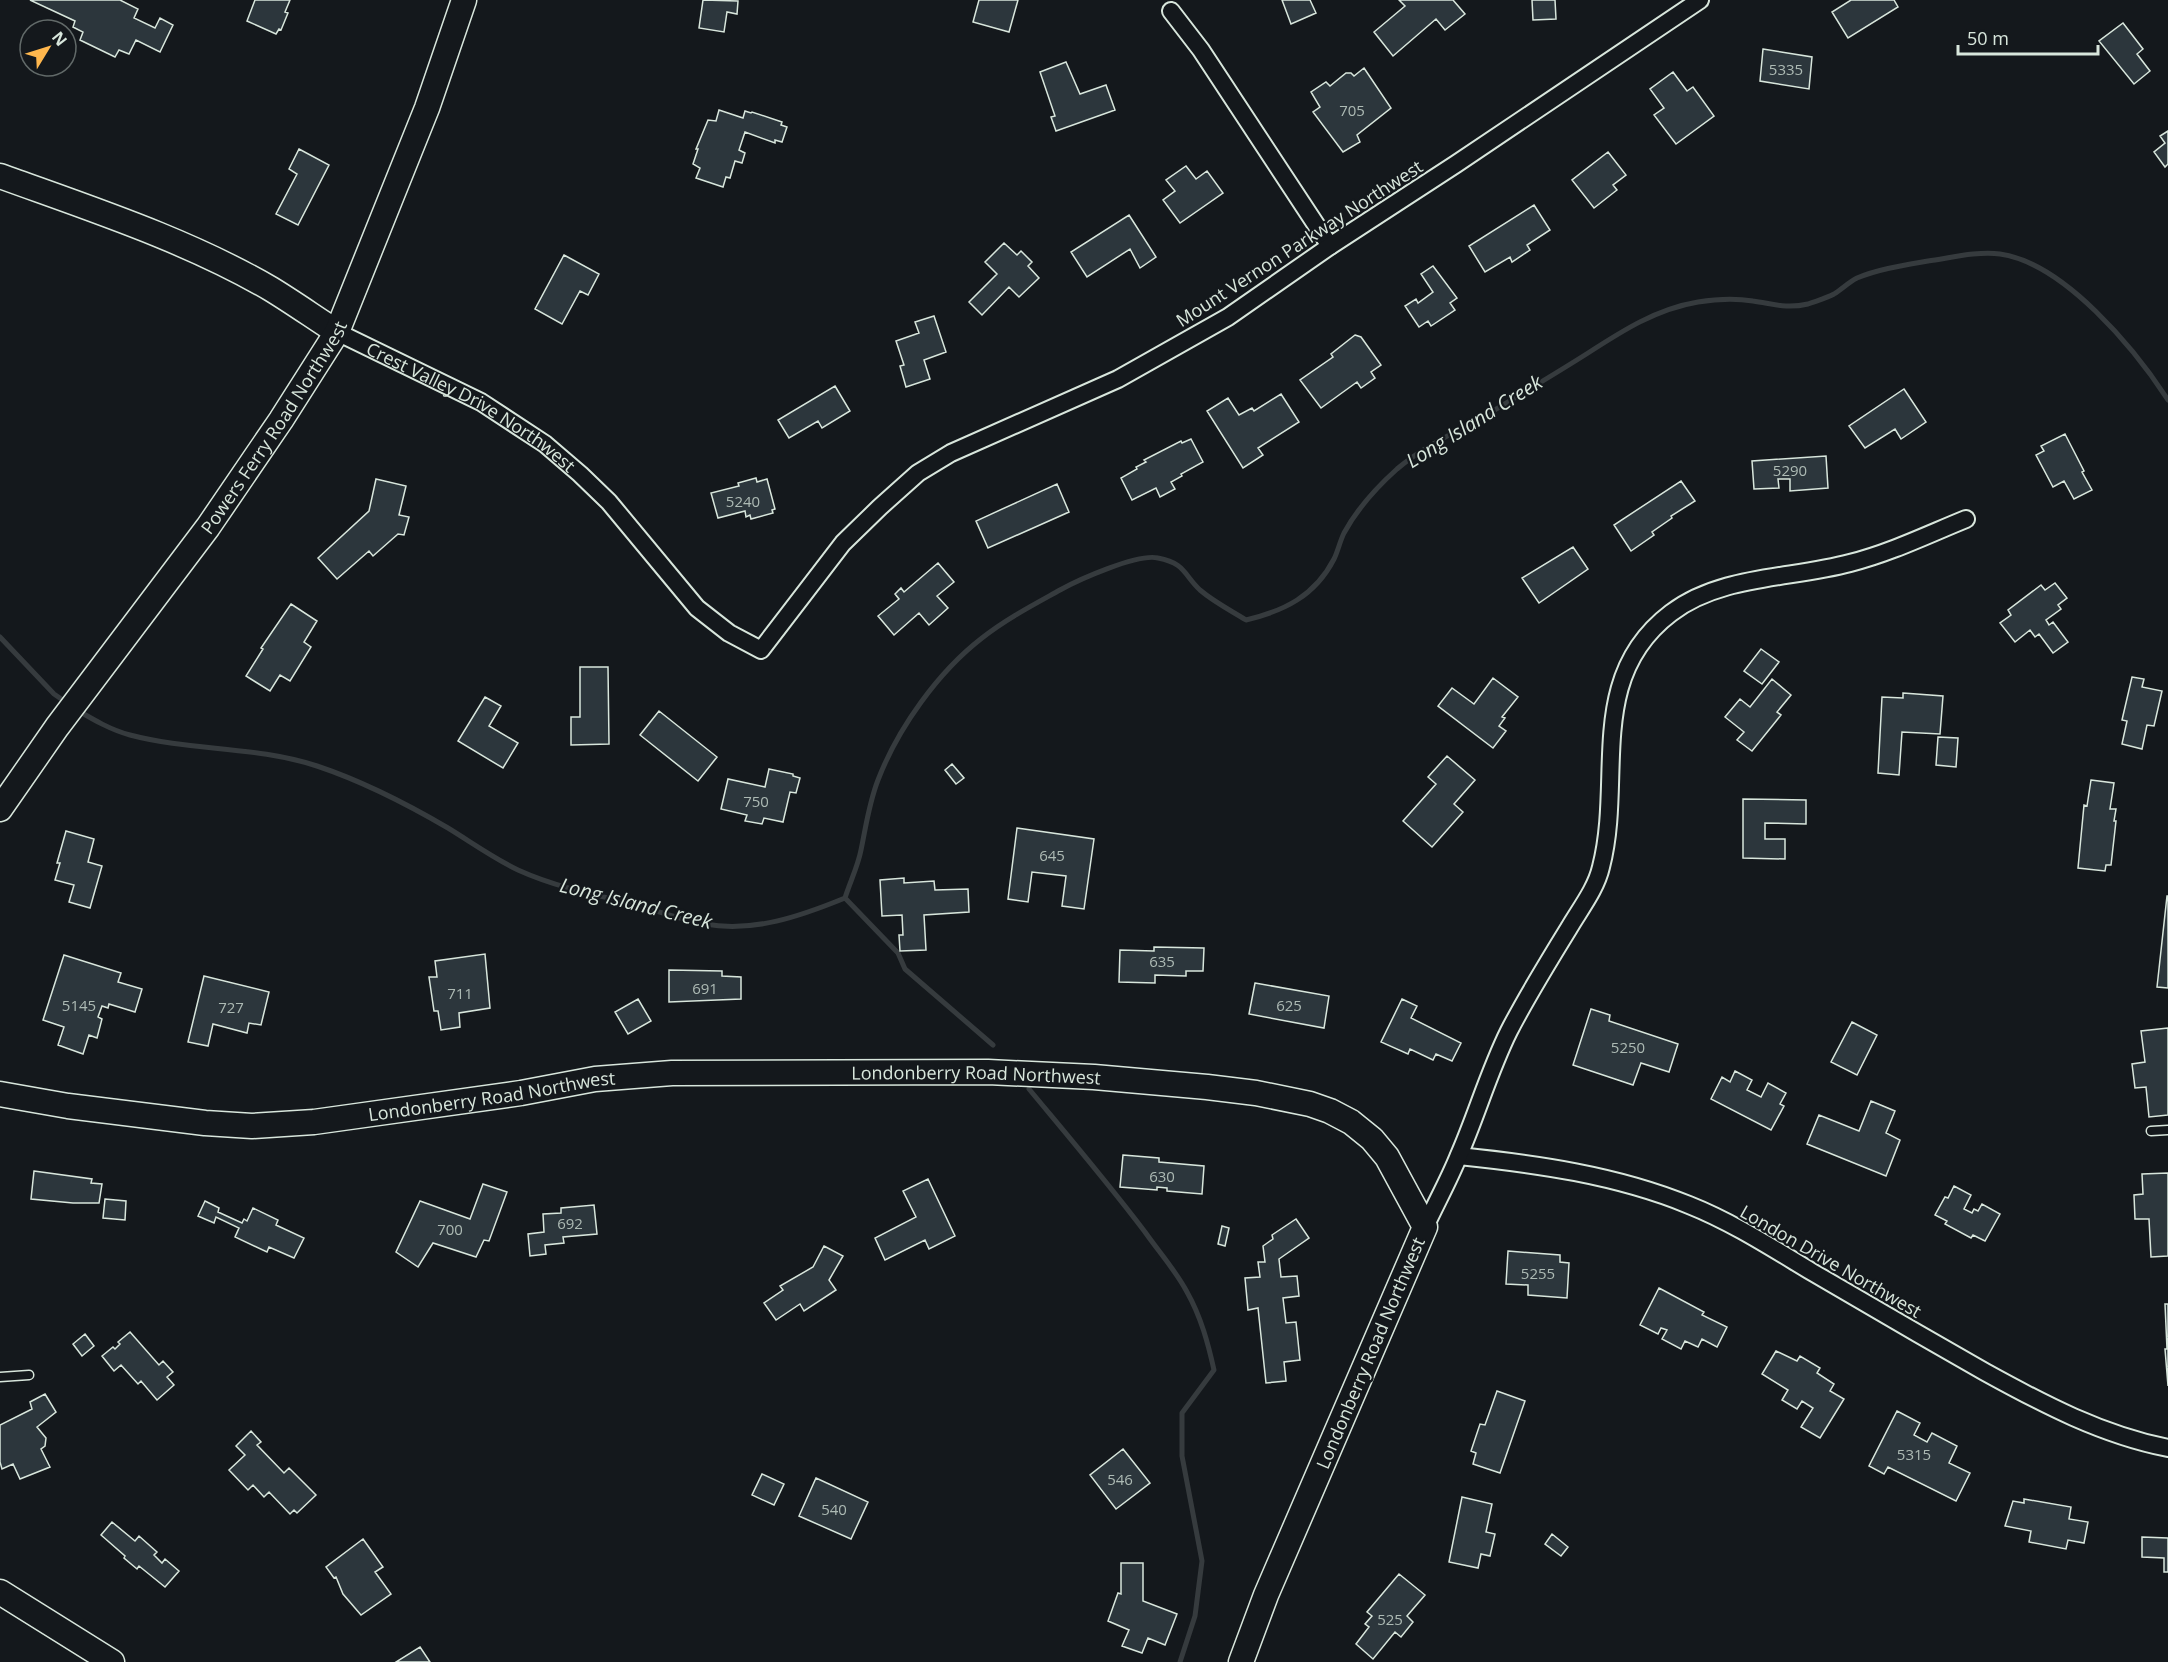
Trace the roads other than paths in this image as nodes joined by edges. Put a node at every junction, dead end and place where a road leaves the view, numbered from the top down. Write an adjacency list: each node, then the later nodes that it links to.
1 (464, 0): 6 (street, Powers Ferry Road Northwest)
2 (1700, 0): 5 (street, Mount Vernon Parkway Northwest)
3 (1171, 11): 5 (street)
4 (0, 176): 6 (street, Crest Valley Drive Northwest)
5 (1330, 246): 8 (street, Mount Vernon Parkway Northwest)
6 (337, 332): 8 (street, Crest Valley Drive Northwest); 9 (street, Powers Ferry Road Northwest)
7 (1966, 519): 13 (street)
8 (761, 650)
9 (0, 809)
10 (0, 1094): 14 (street, Londonberry Road Northwest)
11 (2168, 1130): 12 (lane)
12 (2151, 1131)
13 (1459, 1156): 14 (street); 17 (street, London Drive Northwest)
14 (1425, 1227): 20 (street, Londonberry Road Northwest)
15 (29, 1375): 16 (lane)
16 (0, 1377)
17 (2168, 1448)
18 (0, 1592): 19 (street)
19 (112, 1662)
20 (1241, 1662)

